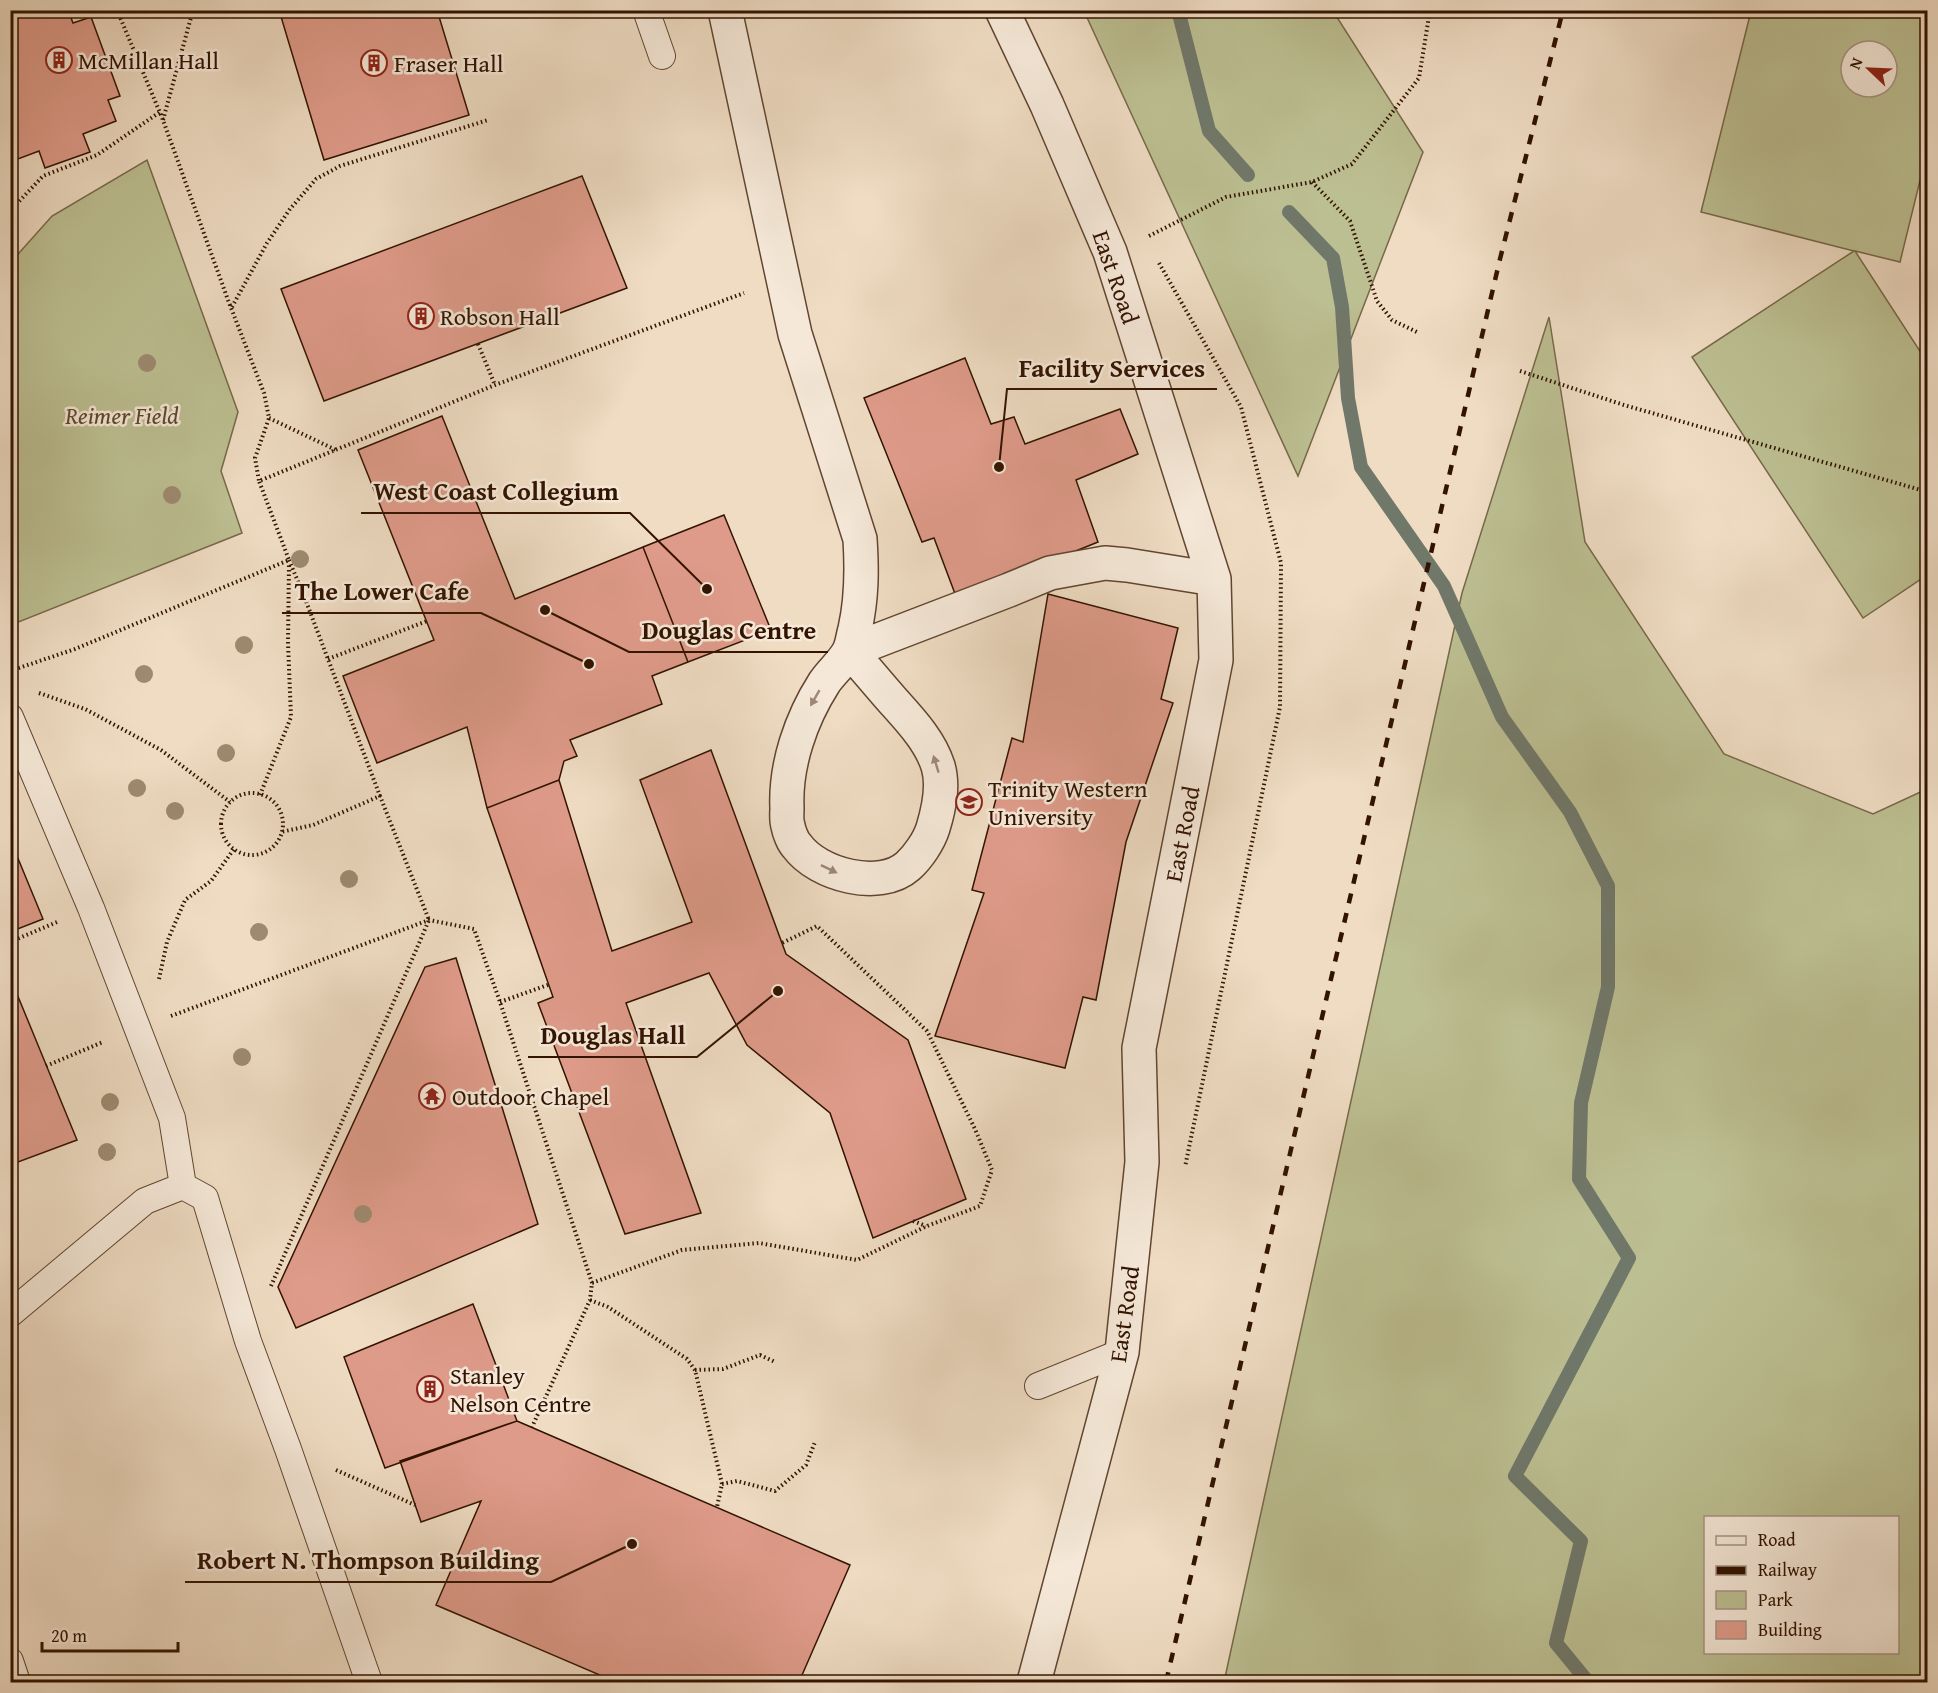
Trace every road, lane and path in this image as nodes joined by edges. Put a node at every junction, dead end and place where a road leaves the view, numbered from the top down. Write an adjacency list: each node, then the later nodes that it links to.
1 (117, 10): 8 (path)
2 (193, 10): 9 (path)
3 (646, 10): 7 (lane)
4 (725, 10): 14 (street)
5 (1002, 10): 13 (street, East Road)
6 (1430, 10): 11 (path)
7 (662, 56)
8 (160, 112): 9 (path); 12 (path)
9 (163, 120): 15 (path)
10 (488, 120): 15 (path)
11 (1312, 182): 13 (path); 16 (path)
12 (10, 211)
13 (1110, 252): 25 (street, East Road)
14 (783, 279): 19 (path); 27 (street)
15 (231, 307): 20 (path)
16 (1419, 333)
17 (477, 344): 19 (path)
18 (1520, 371): 23 (path)
19 (495, 385): 21 (path)
20 (269, 418): 21 (path); 22 (path)
21 (336, 450): 22 (path)
22 (259, 481): 24 (path)
23 (1928, 492)
24 (289, 560): 28 (path); 29 (path); 32 (path)
25 (1214, 579): 27 (street); 52 (street, East Road)
26 (427, 621): 28 (path)
27 (850, 651): 27 (street, one-way to 27)
28 (328, 659): 33 (path)
29 (10, 671)
30 (33, 691): 34 (path)
31 (10, 717): 37 (lane)
32 (260, 795): 34 (path); 35 (path)
33 (380, 796): 35 (path); 38 (path)
34 (230, 802): 36 (path)
35 (281, 832): 36 (path)
36 (234, 849): 43 (path)
37 (91, 908): 39 (path); 43 (lane)
38 (429, 920): 42 (path); 43 (path); 51 (path)
39 (10, 942)
40 (782, 943): 47 (path)
41 (548, 985): 42 (path)
42 (500, 1002): 48 (path)
43 (137, 1029): 44 (path); 45 (lane)
44 (46, 1066)
45 (183, 1186): 50 (lane); 51 (lane)
46 (913, 1221): 47 (path)
47 (927, 1226): 48 (path)
48 (592, 1283): 49 (path)
49 (590, 1300): 54 (path); 56 (path)
50 (10, 1314)
51 (248, 1341): 58 (lane)
52 (1122, 1352): 55 (lane); 65 (street, East Road)
53 (775, 1362): 54 (path)
54 (695, 1370): 59 (path)
55 (1038, 1386)
56 (532, 1428)
57 (815, 1442): 59 (path)
58 (288, 1449): 60 (path); 64 (lane)
59 (722, 1484): 61 (path)
60 (415, 1505)
61 (717, 1508)
62 (10, 1661): 63 (lane)
63 (17, 1683)
64 (369, 1683)
65 (1034, 1683)

